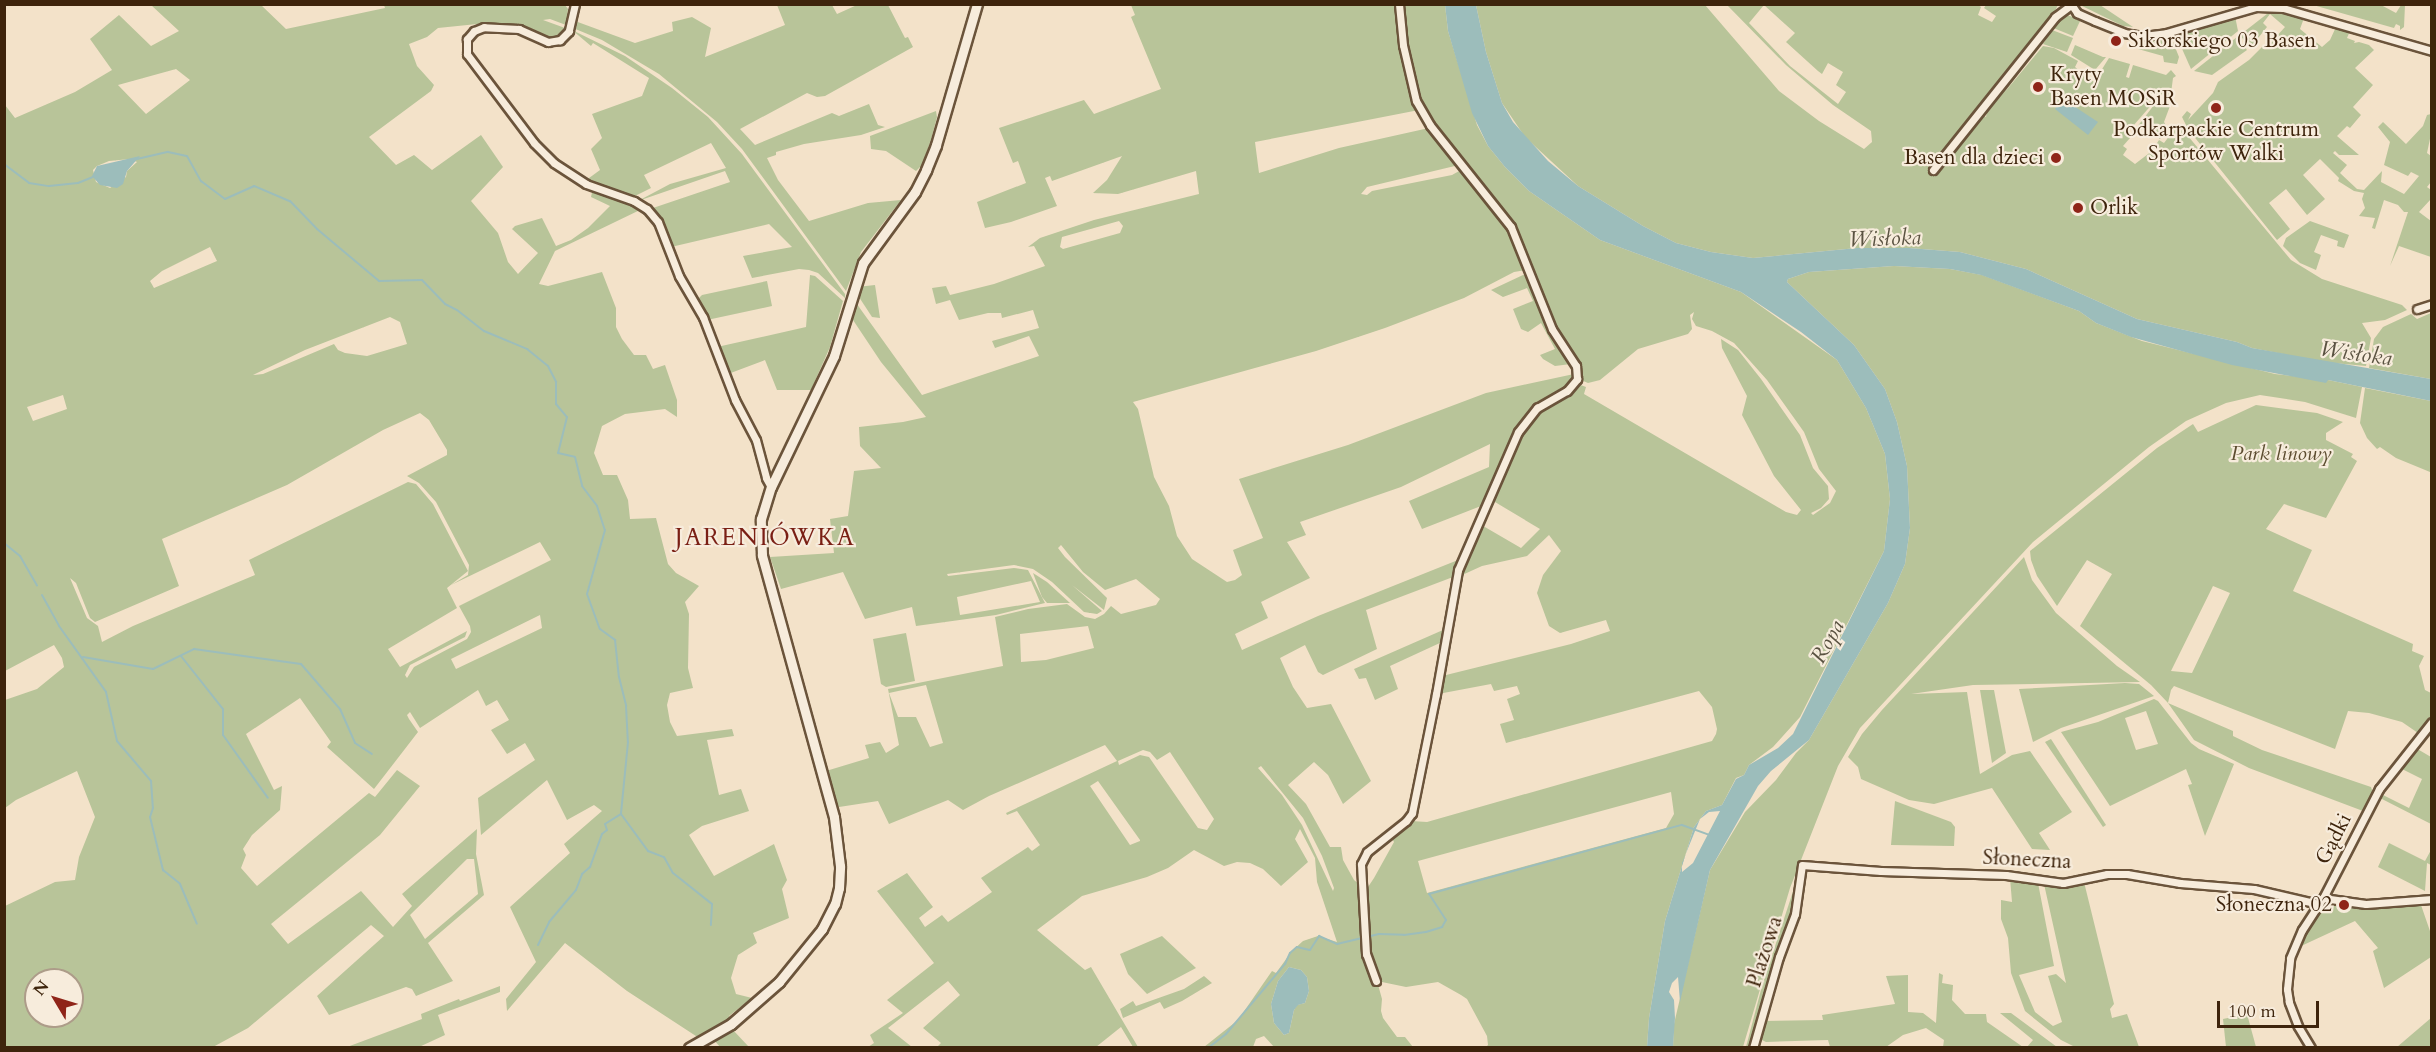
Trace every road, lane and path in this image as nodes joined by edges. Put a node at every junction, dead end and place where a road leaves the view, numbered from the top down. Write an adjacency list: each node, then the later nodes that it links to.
1 (575, 4): 9 (street)
2 (977, 4): 9 (street)
3 (1399, 4): 14 (street)
4 (2071, 4): 5 (street); 6 (street)
5 (2432, 51)
6 (1933, 170)
7 (2432, 304): 8 (street)
8 (2417, 309)
9 (771, 487): 15 (street)
10 (2432, 722): 13 (street, Gądki)
11 (1802, 865): 13 (street, Słoneczna); 16 (street, Plażowa)
12 (2432, 899): 13 (street, Słoneczna)
13 (2321, 901): 17 (street, Gądki)
14 (1376, 981)
15 (689, 1047)
16 (1753, 1047)
17 (2311, 1047)

